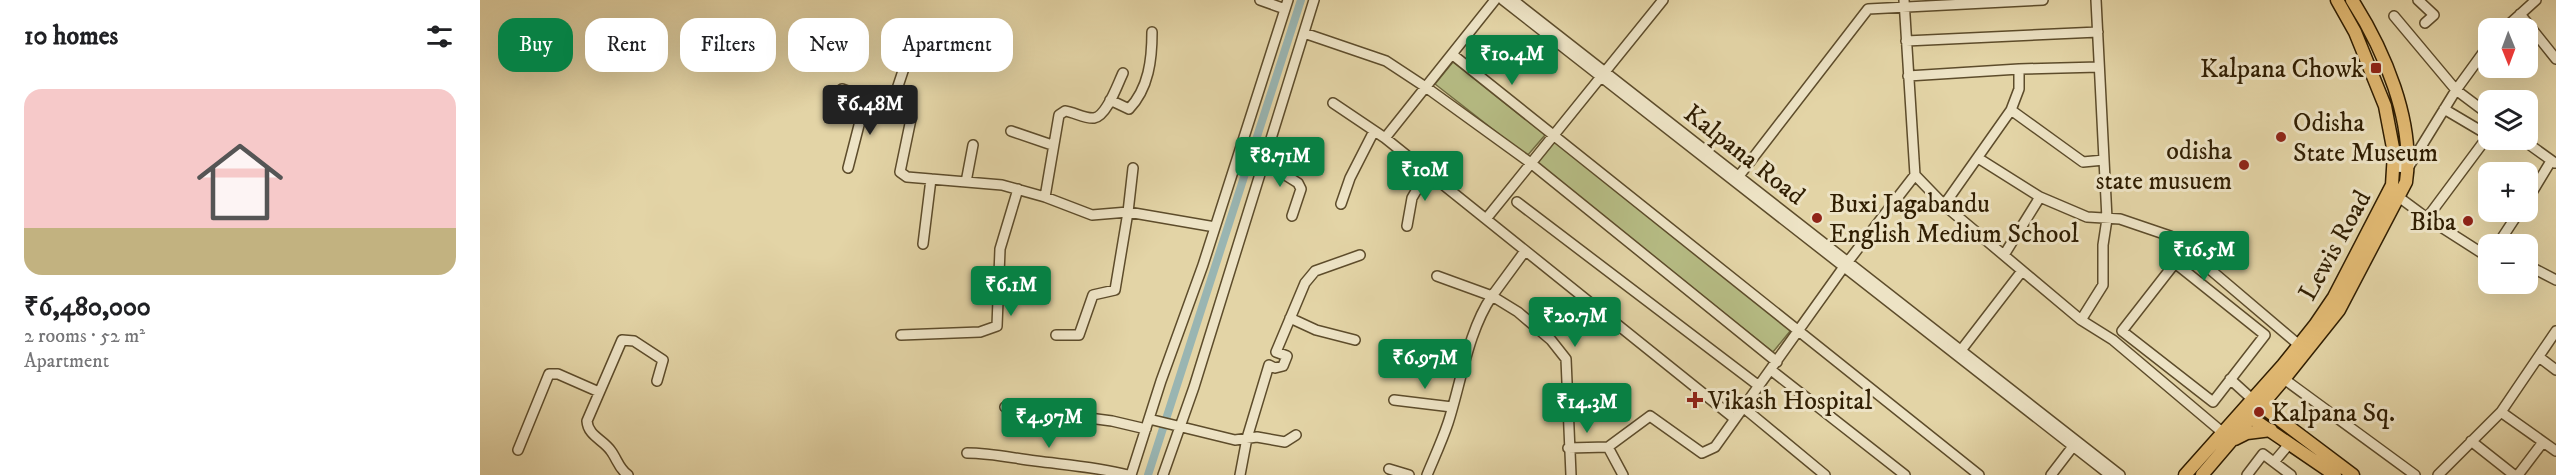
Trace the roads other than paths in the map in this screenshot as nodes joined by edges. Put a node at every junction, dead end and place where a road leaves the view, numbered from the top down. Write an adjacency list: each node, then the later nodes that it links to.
1 (1260, 0): 14 (street)
2 (1314, 0): 20 (street)
3 (1495, 0): 23 (street)
4 (1503, 0): 30 (street, Kalpana Road)
5 (1513, 0): 30 (street, Kalpana Road)
6 (2043, 0): 13 (street)
7 (2096, 0): 19 (street)
8 (2337, 0): 56 (main road, Lewis Road)
9 (2352, 0): 59 (main road, Lewis Road)
10 (2418, 0): 18 (street)
11 (2536, 0): 15 (street)
12 (1659, 1): 30 (street)
13 (1904, 3): 22 (street); 61 (street)
14 (1286, 4): 79 (street)
15 (2520, 14): 17 (street); 25 (street)
16 (2394, 16): 34 (street)
17 (2516, 18)
18 (2425, 23)
19 (2098, 32): 22 (street); 26 (street)
20 (1304, 33): 32 (street); 53 (street)
21 (1152, 38): 36 (street)
22 (1906, 41): 31 (street)
23 (1453, 55): 32 (street); 45 (street)
24 (2478, 60): 34 (street)
25 (2556, 60)
26 (2099, 67): 27 (street); 52 (street)
27 (2019, 69): 31 (street); 41 (street)
28 (903, 72): 38 (street)
29 (1123, 73): 36 (street)
30 (1603, 75): 45 (street); 61 (street, Kalpana Road); 85 (street, Kalpana Road)
31 (1908, 76): 62 (street)
32 (1427, 88): 46 (street); 55 (street)
33 (842, 89): 35 (street)
34 (2456, 90): 39 (street); 40 (street)
35 (866, 98): 38 (street); 57 (street)
36 (1110, 100): 48 (street)
37 (1333, 103): 44 (street)
38 (891, 106): 63 (street)
39 (2478, 106)
40 (2444, 109): 42 (street); 59 (street)
41 (2011, 110): 51 (street); 52 (street)
42 (2478, 130)
43 (1011, 131): 48 (street)
44 (1374, 131): 46 (street); 71 (street)
45 (1555, 137): 55 (street); 94 (street)
46 (1385, 138): 60 (street)
47 (973, 145): 64 (street)
48 (1052, 145): 67 (street)
49 (2478, 149): 75 (street)
50 (2537, 150): 54 (street)
51 (1978, 158): 68 (street); 72 (street)
52 (2104, 160): 77 (street)
53 (1263, 161): 74 (street); 118 (street)
54 (2554, 162): 65 (street)
55 (1532, 164): 76 (street); 101 (street)
56 (2395, 167): 59 (street); 98 (main road, Lewis Road)
57 (848, 168)
58 (1132, 168): 73 (street)
59 (2408, 168): 69 (main road, Lewis Road)
60 (1427, 172): 76 (street); 78 (street)
61 (1739, 176): 85 (street, Kalpana Road)
62 (1915, 176): 72 (street); 85 (street)
63 (931, 179): 64 (street); 80 (street)
64 (966, 182): 66 (street)
65 (2538, 185)
66 (1018, 189): 67 (street); 95 (street)
67 (1045, 197): 73 (street)
68 (2040, 198): 77 (street); 84 (street)
69 (2400, 198): 75 (street); 104 (main road, Lewis Road)
70 (1518, 202): 106 (street)
71 (1341, 204)
72 (1944, 205): 84 (street)
73 (1128, 212): 79 (street); 96 (street)
74 (1292, 216)
75 (2427, 218): 82 (street)
76 (1486, 219): 81 (street)
77 (2107, 219): 92 (street); 98 (street)
78 (1407, 226)
79 (1215, 227): 117 (street)
80 (923, 244)
81 (1525, 251): 90 (street); 116 (street)
82 (2478, 251)
83 (1360, 255): 91 (street)
84 (2004, 255): 86 (street)
85 (1845, 264): 94 (street); 99 (street, Kalpana Road); 127 (street, Kalpana Road)
86 (2022, 271): 92 (street); 99 (street)
87 (2538, 271): 89 (street)
88 (1437, 276): 90 (street)
89 (2556, 280)
90 (1492, 296): 112 (street); 129 (street)
91 (1290, 318): 97 (street); 123 (street)
92 (2081, 320): 122 (street)
93 (2556, 331): 100 (street)
94 (1799, 332): 101 (street); 145 (street)
95 (901, 335)
96 (1056, 335)
97 (1354, 340)
98 (2299, 345): 110 (main road, Lewis Road)
99 (1962, 349): 148 (street, Kalpana Road)
100 (2539, 357): 102 (street); 114 (street)
101 (1774, 366): 106 (street); 144 (street)
102 (2556, 370)
103 (2230, 379): 103 (street); 110 (street)
104 (2284, 379): 107 (main road, Lewis Road); 155 (street)
105 (657, 381): 108 (street)
106 (1759, 386): 113 (street)
107 (2273, 391): 110 (main road, Lewis Road); 119 (main road)
108 (599, 392): 130 (street); 135 (street)
109 (1394, 400): 112 (street)
110 (2256, 403): 115 (main road, Lewis Road); 119 (main road)
111 (1005, 406): 120 (street)
112 (1452, 407): 140 (street)
113 (1744, 408): 116 (street); 143 (street)
114 (2501, 412): 124 (street); 125 (street)
115 (2246, 414): 119 (main road); 122 (main road, Lewis Road)
116 (1735, 419): 128 (street)
117 (1154, 420): 118 (street); 120 (street)
118 (1174, 426): 123 (street); 137 (street)
119 (2275, 426): 122 (main road); 126 (main road); 154 (main road)
120 (1146, 429): 136 (street)
121 (1296, 435): 123 (street)
122 (2227, 437): 149 (main road, Lewis Road); 150 (main road, Lewis Road)
123 (1247, 438): 138 (street)
124 (2471, 441): 156 (street); 157 (street)
125 (2543, 442): 131 (street); 157 (street)
126 (2290, 443): 133 (street); 153 (main road)
127 (2074, 445): 146 (street); 147 (street, Kalpana Road)
128 (1608, 447): 129 (street); 142 (street)
129 (1568, 448): 141 (street)
130 (518, 450)
131 (2556, 451)
132 (967, 453): 136 (street)
133 (2274, 462): 151 (street); 152 (street)
134 (1389, 469): 139 (street)
135 (628, 475)
136 (1130, 475)
137 (1163, 475)
138 (1240, 475)
139 (1408, 475)
140 (1427, 475)
141 (1571, 475)
142 (1623, 475)
143 (1826, 475)
144 (1905, 475)
145 (1979, 475)
146 (2051, 475)
147 (2110, 475)
148 (2120, 475)
149 (2185, 475)
150 (2202, 475)
151 (2247, 475)
152 (2291, 475)
153 (2335, 475)
154 (2353, 475)
155 (2415, 475)
156 (2438, 475)
157 (2516, 475)

